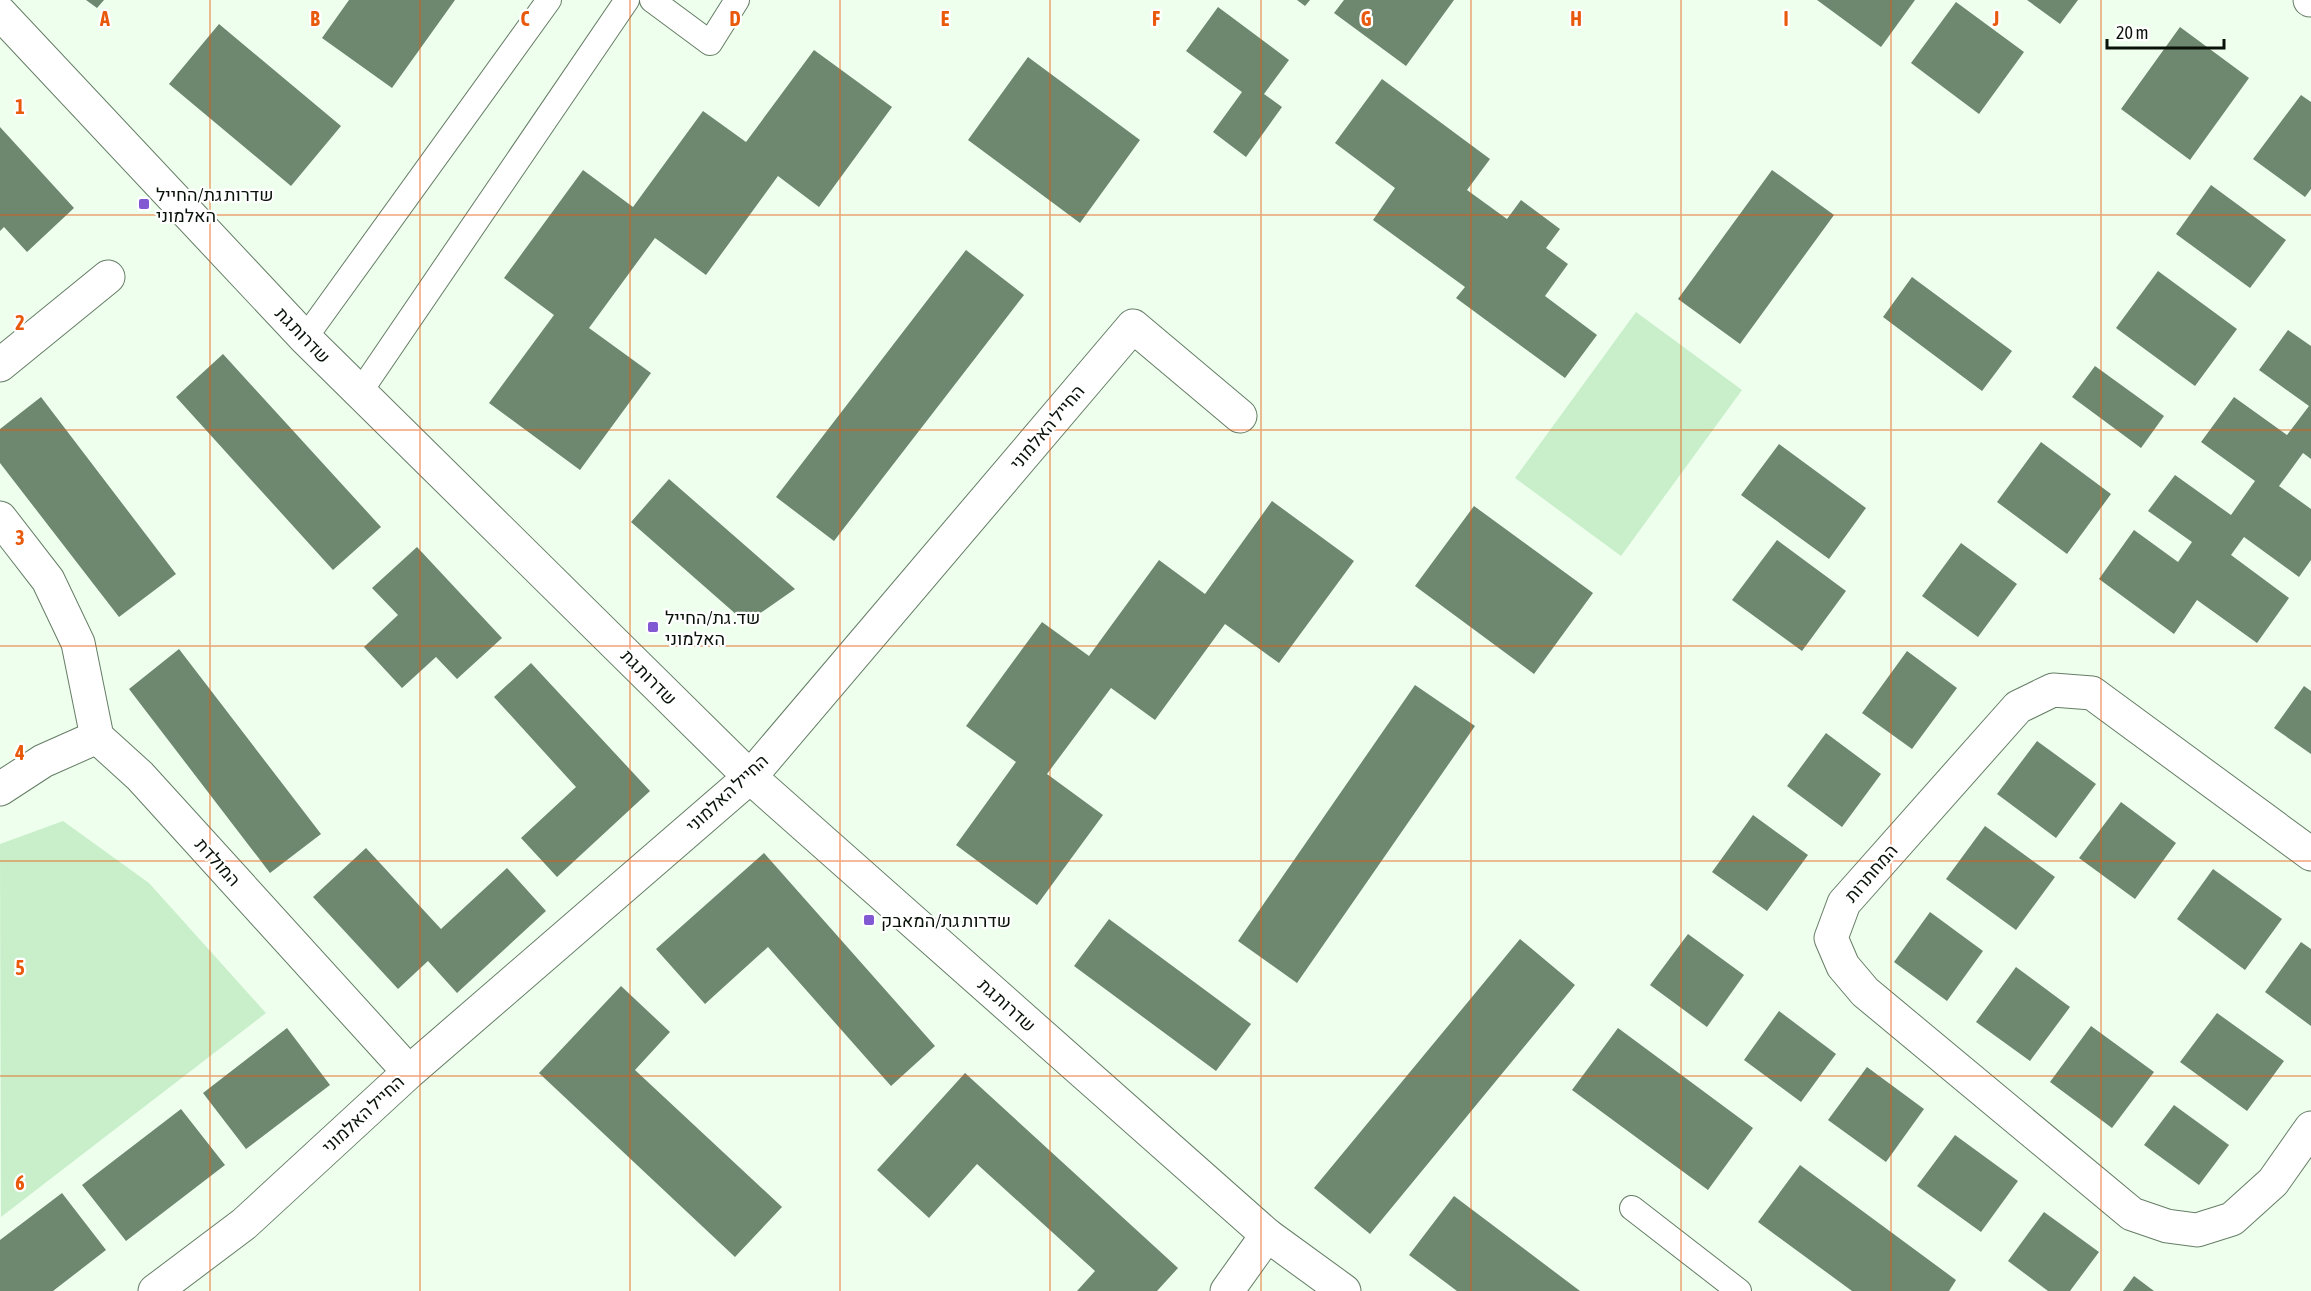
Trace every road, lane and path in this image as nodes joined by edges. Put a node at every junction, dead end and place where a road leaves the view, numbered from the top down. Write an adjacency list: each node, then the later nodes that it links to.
1 (549, 0): 7 (lane)
2 (627, 0): 9 (lane)
3 (652, 0): 4 (lane)
4 (737, 0)
5 (0, 13): 7 (street, שדרות גת)
6 (108, 277): 8 (street)
7 (305, 338): 9 (street, שדרות גת)
8 (0, 365)
9 (360, 392): 13 (street, שדרות גת)
10 (1240, 416): 13 (street, החייל האלמוני)
11 (0, 518): 12 (street)
12 (97, 737): 14 (street); 16 (street, המולדת)
13 (750, 777): 16 (street, החייל האלמוני); 19 (street, שדרות גת)
14 (0, 789)
15 (2311, 854): 17 (street, המחתרות)
16 (409, 1072): 20 (street, החייל האלמוני)
17 (2311, 1128)
18 (1632, 1208): 23 (lane)
19 (1267, 1235): 21 (street); 22 (street, שדרות גת)
20 (155, 1291)
21 (1227, 1291)
22 (1344, 1291)
23 (1739, 1291)

